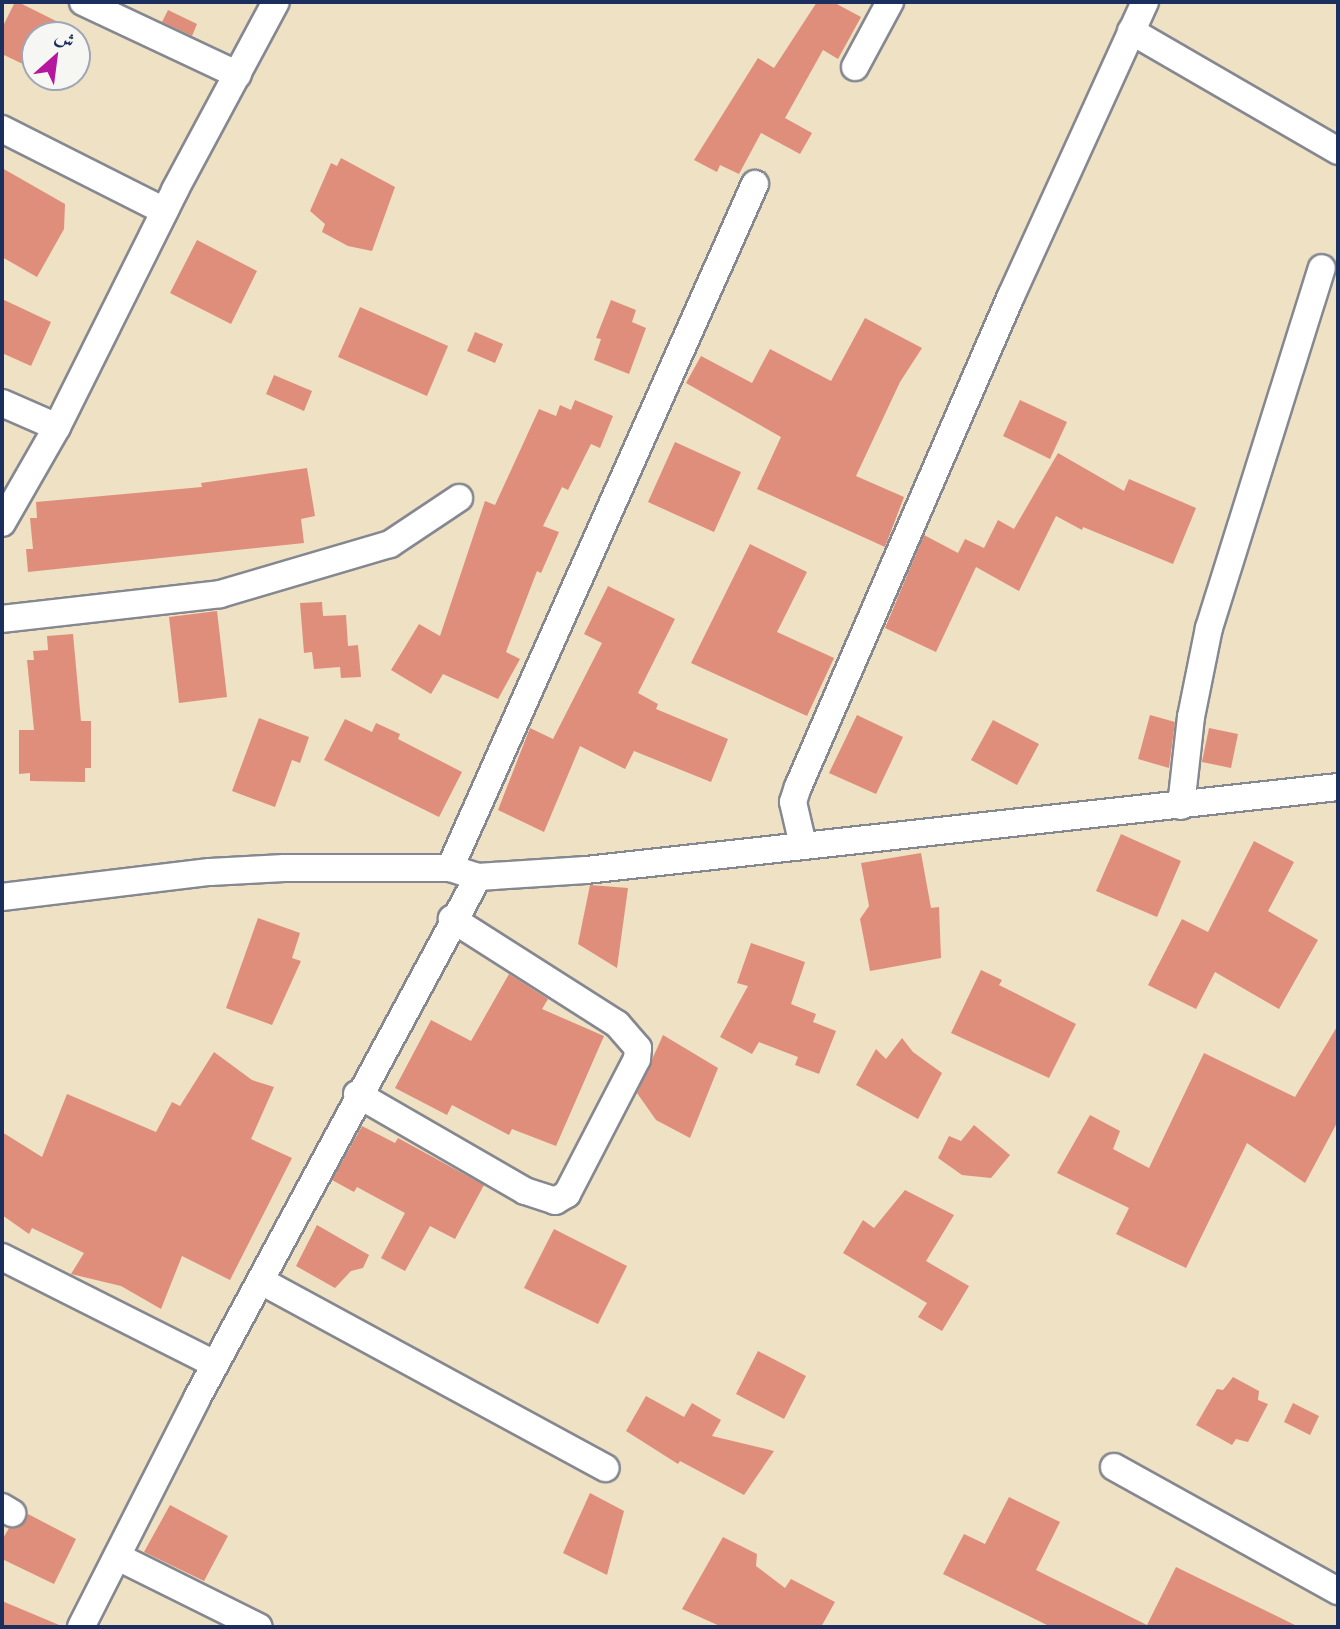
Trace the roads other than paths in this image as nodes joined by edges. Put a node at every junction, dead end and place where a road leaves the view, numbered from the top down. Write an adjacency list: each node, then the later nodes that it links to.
1 (83, 2): 7 (street)
2 (276, 2): 7 (street)
3 (890, 2): 6 (street)
4 (1145, 2): 5 (street)
5 (1131, 31): 9 (street); 20 (street)
6 (855, 67)
7 (238, 75): 11 (street)
8 (2, 129): 11 (street)
9 (1338, 151)
10 (755, 184): 21 (street)
11 (164, 211): 14 (street)
12 (1322, 268): 19 (street)
13 (2, 403): 14 (street)
14 (57, 427): 16 (street)
15 (459, 498): 17 (street)
16 (2, 523)
17 (2, 619)
18 (1338, 787): 19 (street)
19 (1181, 806): 20 (street)
20 (803, 845): 22 (street)
21 (450, 868): 22 (street); 23 (street)
22 (478, 877): 24 (street)
23 (2, 897)
24 (452, 919): 25 (street); 25 (street)
25 (357, 1094): 27 (street)
26 (2, 1258): 28 (street)
27 (261, 1281): 28 (street); 30 (street)
28 (215, 1364): 31 (street)
29 (1114, 1467): 32 (street)
30 (607, 1468)
31 (118, 1557): 33 (street); 34 (street)
32 (1338, 1591)
33 (81, 1627)
34 (259, 1627)

